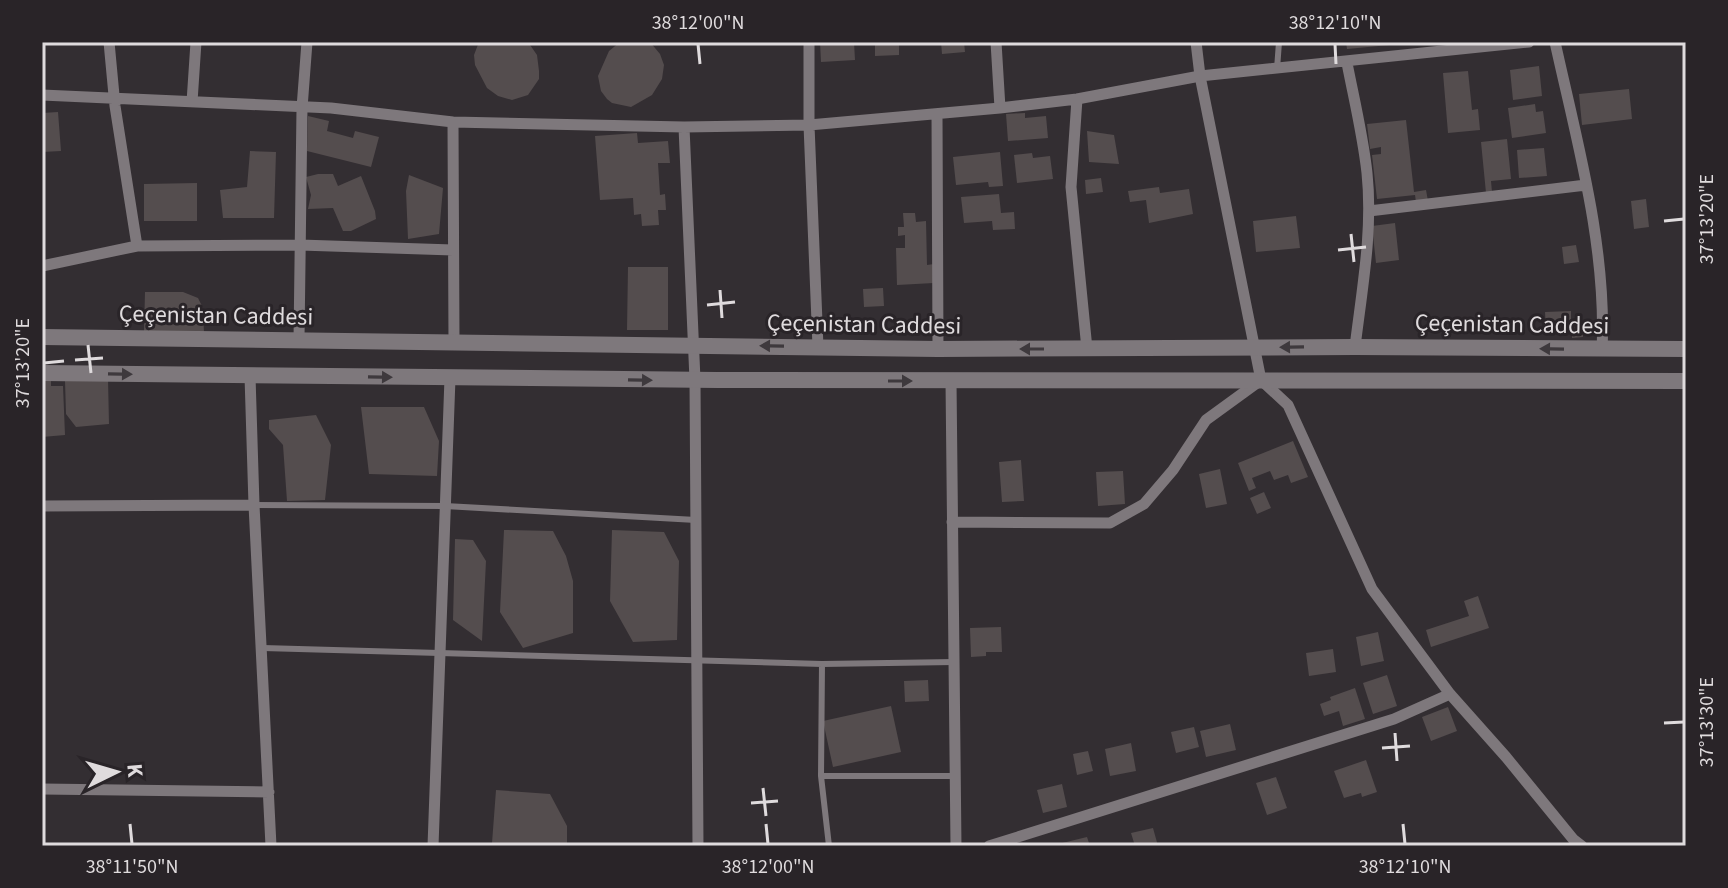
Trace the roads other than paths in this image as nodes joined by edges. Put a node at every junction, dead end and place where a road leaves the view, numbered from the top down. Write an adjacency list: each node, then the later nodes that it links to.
1 (109, 42): 14 (street)
2 (196, 42): 16 (street)
3 (307, 42): 17 (street)
4 (809, 42): 21 (street)
5 (996, 42): 18 (street)
6 (1196, 42): 12 (street)
7 (1279, 42): 11 (lane)
8 (1529, 42): 10 (street)
9 (1555, 42): 23 (street)
10 (1347, 63): 11 (street); 24 (street)
11 (1277, 69): 12 (street)
12 (1200, 76): 15 (street); 35 (street)
13 (42, 95): 14 (street)
14 (114, 98): 16 (street); 26 (street)
15 (1077, 99): 18 (street); 37 (street)
16 (192, 102): 17 (street)
17 (302, 108): 20 (street); 25 (street)
18 (1000, 108): 19 (street)
19 (937, 114): 21 (street); 36 (street)
20 (453, 122): 22 (street); 27 (street)
21 (809, 125): 22 (street); 33 (street)
22 (684, 127): 32 (street)
23 (1586, 185): 24 (street); 39 (street)
24 (1369, 211): 34 (street)
25 (300, 245): 26 (street); 27 (street); 30 (street)
26 (137, 246): 28 (street)
27 (453, 250): 31 (street)
28 (42, 266)
29 (42, 337): 30 (main road, Çeçenistan Caddesi)
30 (299, 340): 31 (main road, Çeçenistan Caddesi)
31 (454, 342): 32 (main road, Çeçenistan Caddesi)
32 (693, 345): 33 (main road, Çeçenistan Caddesi, one-way to 32); 43 (street)
33 (818, 347): 36 (main road, Çeçenistan Caddesi)
34 (1355, 347): 35 (main road, Çeçenistan Caddesi, one-way to 35); 39 (main road, Çeçenistan Caddesi, one-way to 34)
35 (1254, 348): 37 (main road, Çeçenistan Caddesi); 44 (street)
36 (938, 349): 37 (main road, Çeçenistan Caddesi, one-way to 36)
37 (1087, 349)
38 (1686, 349): 39 (main road, Çeçenistan Caddesi)
39 (1602, 350)
40 (42, 373): 41 (main road, one-way to 41)
41 (250, 376): 42 (main road, one-way to 42); 47 (street)
42 (450, 378): 43 (main road, one-way to 43); 49 (street)
43 (695, 380): 45 (main road, one-way to 45); 50 (street)
44 (1261, 380): 45 (main road); 46 (main road); 51 (street); 57 (street)
45 (951, 381): 51 (street)
46 (1686, 381)
47 (254, 505): 48 (street); 49 (lane); 52 (street)
48 (42, 506)
49 (445, 506): 50 (lane); 53 (street)
50 (696, 520): 54 (street)
51 (952, 522): 55 (street)
52 (263, 648): 53 (lane); 61 (street)
53 (440, 651): 54 (lane); 63 (street)
54 (697, 659): 56 (lane); 64 (street)
55 (954, 662): 56 (lane); 59 (street)
56 (822, 664): 58 (lane)
57 (1450, 694): 67 (street); 68 (street)
58 (821, 776): 59 (lane); 65 (lane)
59 (955, 776): 66 (street)
60 (42, 789): 61 (street)
61 (269, 792): 62 (street)
62 (271, 846)
63 (433, 846)
64 (698, 846)
65 (829, 846)
66 (956, 846)
67 (989, 846)
68 (1582, 846)

